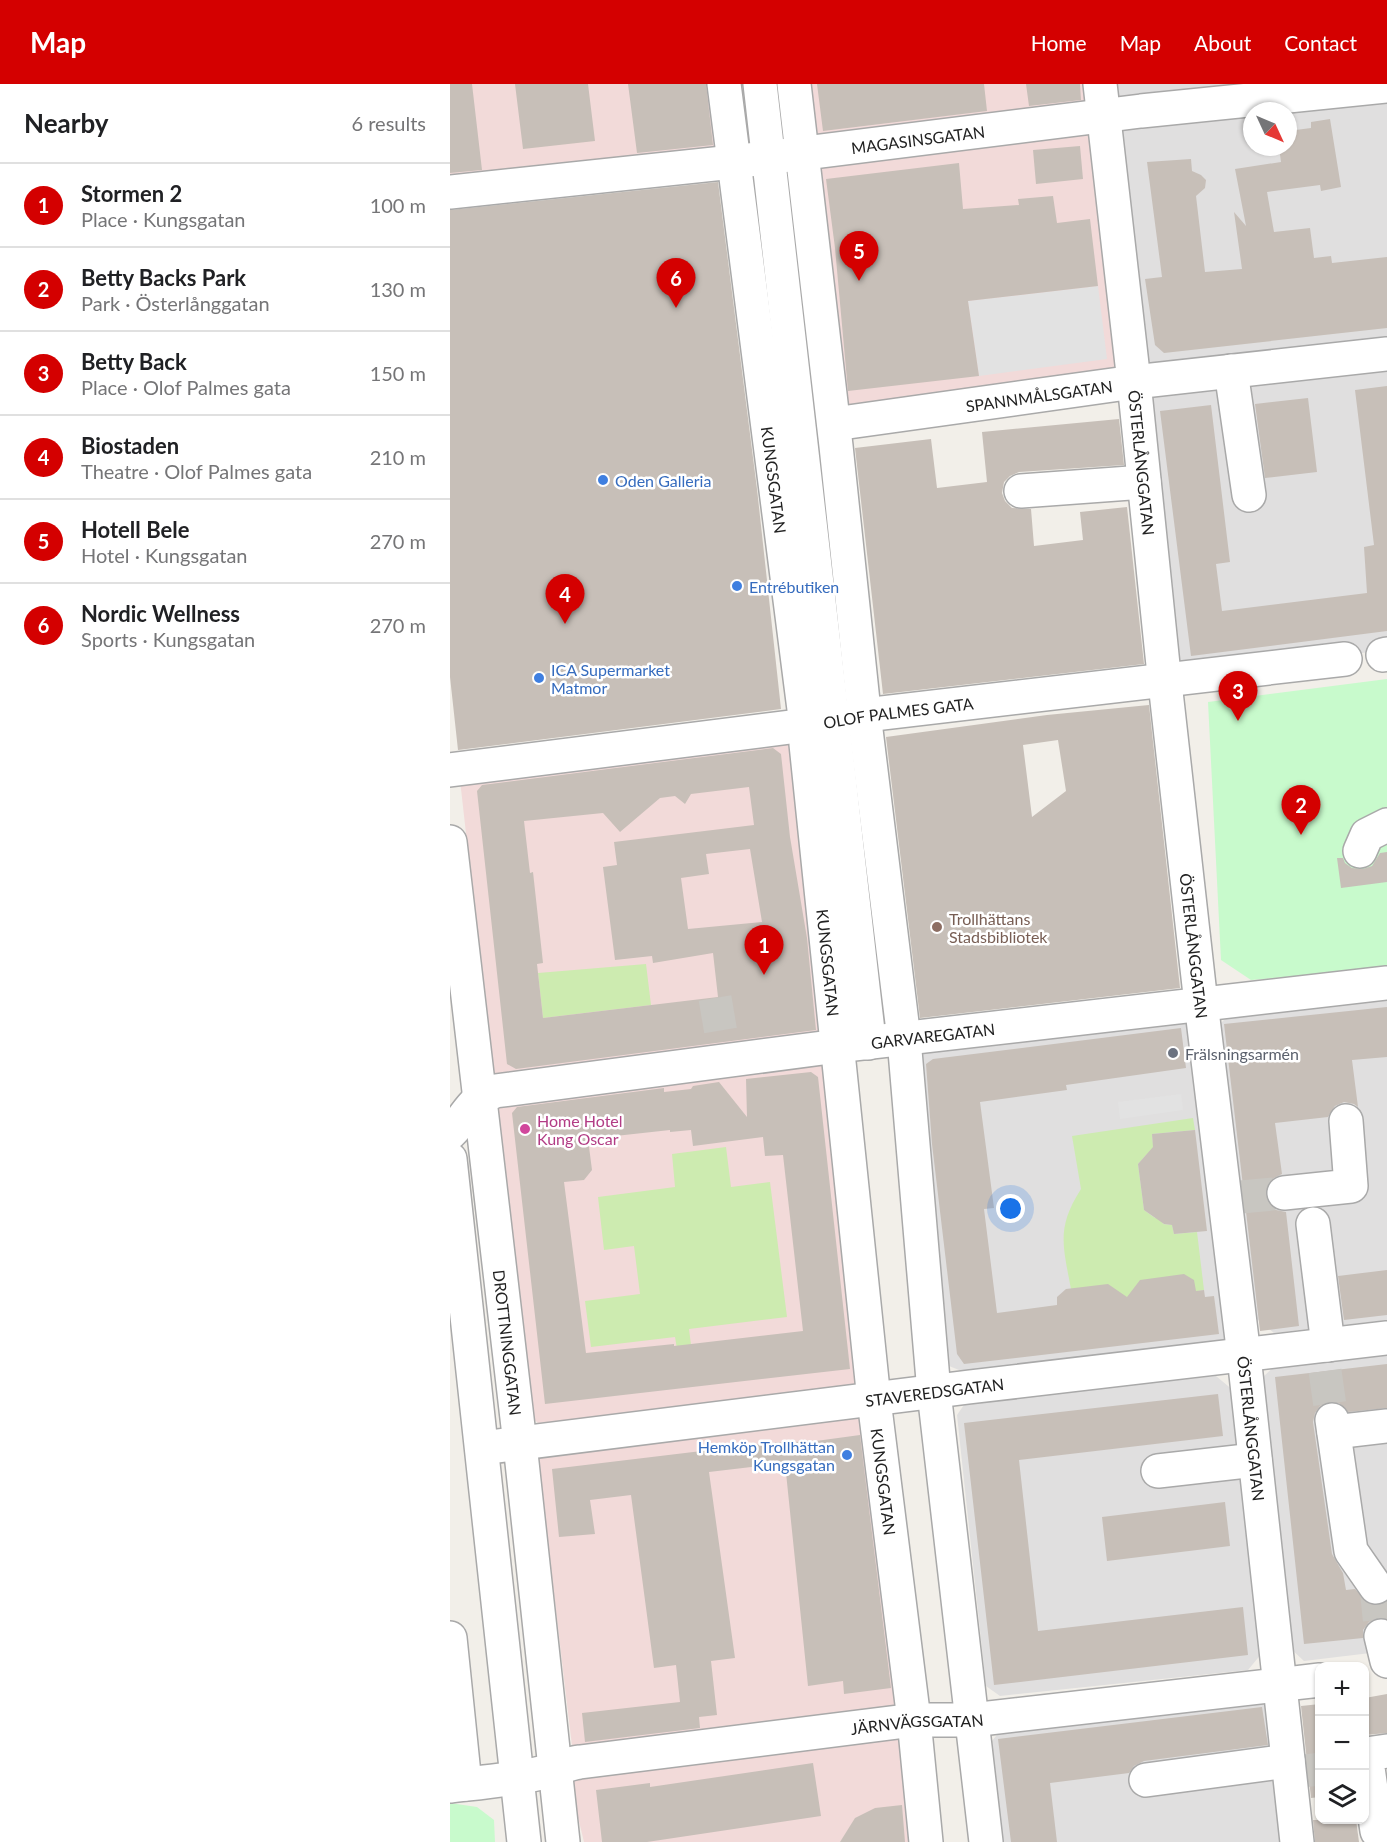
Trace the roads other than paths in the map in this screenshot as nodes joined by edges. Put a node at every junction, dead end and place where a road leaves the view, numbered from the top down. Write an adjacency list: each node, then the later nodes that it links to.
1 (724, 84): 9 (street, KUNGSGATAN)
2 (760, 84): 8 (street, KUNGSGATAN)
3 (794, 84): 7 (street, KUNGSGATAN)
4 (1100, 84): 6 (street, ÖSTERLÅNGGATAN)
5 (1387, 86): 6 (street, MAGASINSGATAN)
6 (1104, 116): 7 (street, MAGASINSGATAN); 13 (street, ÖSTERLÅNGGATAN)
7 (802, 153): 8 (street, MAGASINSGATAN); 14 (street, KUNGSGATAN)
8 (769, 157): 9 (street, MAGASINSGATAN); 20 (street, KUNGSGATAN)
9 (725, 163): 10 (street, MAGASINSGATAN); 20 (street, KUNGSGATAN)
10 (450, 192)
11 (1387, 354): 12 (street, SPANNMÅLSGATAN)
12 (1231, 371): 13 (street, SPANNMÅLSGATAN); 17 (street)
13 (1134, 382): 14 (street, SPANNMÅLSGATAN); 15 (street, ÖSTERLÅNGGATAN)
14 (834, 424): 20 (street, KUNGSGATAN)
15 (1144, 482): 16 (street); 19 (street, ÖSTERLÅNGGATAN)
16 (1021, 491)
17 (1249, 495)
18 (1345, 659): 19 (street, OLOF PALMES GATA)
19 (1165, 680): 20 (street, OLOF PALMES GATA); 26 (street, ÖSTERLÅNGGATAN)
20 (835, 720): 21 (street, OLOF PALMES GATA); 27 (street, KUNGSGATAN); 28 (street, KUNGSGATAN)
21 (450, 770)
22 (1387, 825): 24 (street)
23 (450, 842): 29 (street, DROTTNINGGATAN)
24 (1360, 851)
25 (1387, 983): 26 (street, GARVAREGATAN)
26 (1202, 1003): 27 (street, GARVAREGATAN); 37 (street, ÖSTERLÅNGGATAN)
27 (904, 1039): 28 (street, GARVAREGATAN); 38 (street, KUNGSGATAN)
28 (853, 1044): 29 (street, GARVAREGATAN); 39 (street, KUNGSGATAN)
29 (481, 1097): 31 (street); 41 (street, DROTTNINGGATAN)
30 (1346, 1121): 33 (street)
31 (450, 1133)
32 (450, 1159): 42 (street)
33 (1284, 1193)
34 (1313, 1224): 36 (street)
35 (1387, 1338): 36 (street, STAVEREDSGATAN)
36 (1325, 1354): 37 (street, STAVEREDSGATAN)
37 (1244, 1356): 38 (street, STAVEREDSGATAN); 43 (street, ÖSTERLÅNGGATAN)
38 (934, 1392): 39 (street, STAVEREDSGATAN); 53 (street, KUNGSGATAN)
39 (874, 1400): 41 (street, STAVEREDSGATAN); 52 (street, KUNGSGATAN)
40 (1387, 1426): 45 (street)
41 (520, 1444): 42 (street, STAVEREDSGATAN); 56 (street, DROTTNINGGATAN)
42 (482, 1448): 57 (street)
43 (1255, 1460): 44 (street); 50 (street, ÖSTERLÅNGGATAN)
44 (1158, 1471)
45 (1376, 1587)
46 (450, 1638): 51 (street)
47 (1387, 1672): 48 (street)
48 (1369, 1674)
49 (1315, 1681): 50 (street, JÄRNVÄGSGATAN)
50 (1279, 1685): 53 (street, JÄRNVÄGSGATAN); 55 (street, ÖSTERLÅNGGATAN)
51 (453, 1696): 59 (street)
52 (914, 1720): 53 (street, JÄRNVÄGSGATAN); 56 (street, JÄRNVÄGSGATAN); 63 (street, KUNGSGATAN)
53 (972, 1720): 64 (street, KUNGSGATAN)
54 (1373, 1760): 60 (street)
55 (1294, 1768): 58 (street); 65 (street, ÖSTERLÅNGGATAN)
56 (554, 1769): 57 (street, JÄRNVÄGSGATAN); 62 (street, DROTTNINGGATAN)
57 (517, 1777): 59 (street, JÄRNVÄGSGATAN); 61 (street)
58 (1146, 1780)
59 (458, 1785)
60 (1377, 1831)
61 (524, 1842)
62 (563, 1842)
63 (926, 1842)
64 (986, 1842)
65 (1297, 1842)

